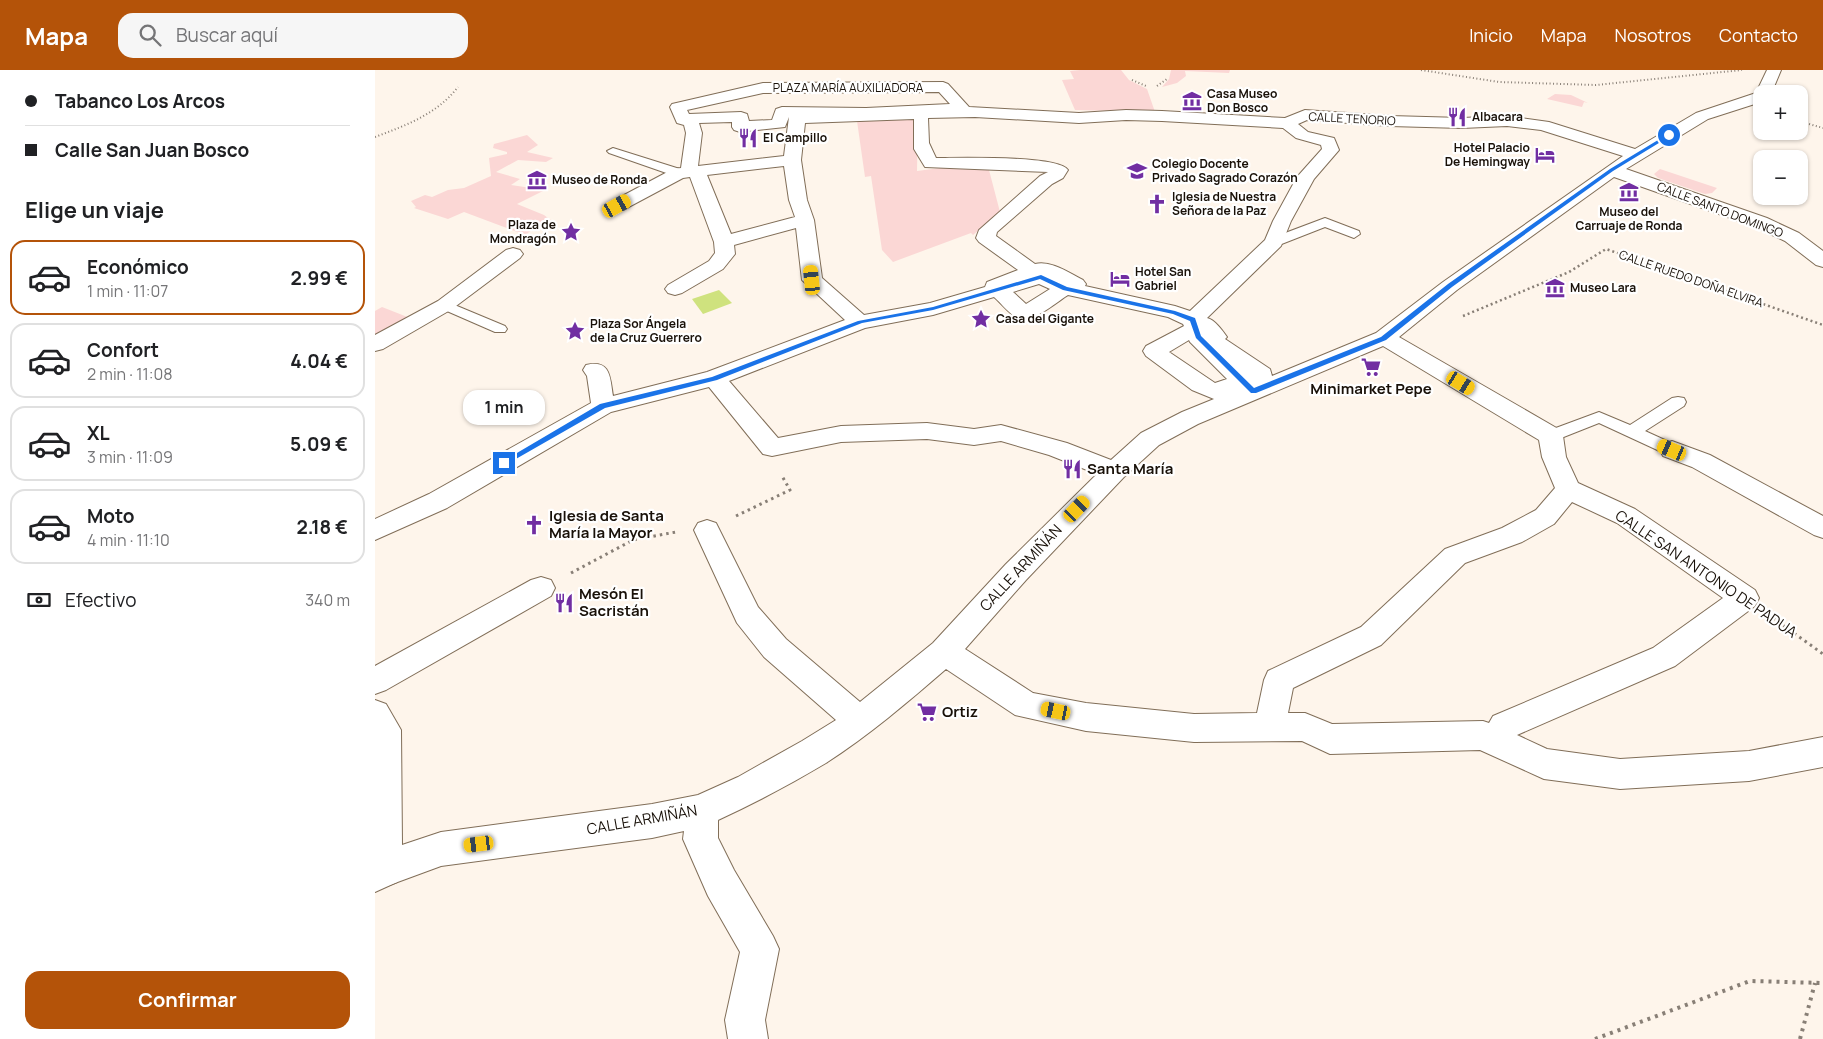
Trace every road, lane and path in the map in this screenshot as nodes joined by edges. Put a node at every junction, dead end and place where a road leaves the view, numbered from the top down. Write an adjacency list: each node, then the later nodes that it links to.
1 (1421, 70): 2 (path)
2 (1742, 70)
3 (1774, 70): 6 (street)
4 (1167, 79): 8 (path)
5 (1132, 80): 7 (path)
6 (1764, 85)
7 (1146, 86)
8 (1157, 86)
9 (458, 87): 16 (path)
10 (1753, 99): 18 (street, CALLE ARMIÑÁN)
11 (690, 119): 11 (street, PLAZA MARÍA AUXILIADORA); 21 (street)
12 (921, 120): 29 (street)
13 (1287, 123): 18 (street, CALLE TENORIO); 19 (street, CALLE TENORIO); 26 (street)
14 (1808, 124): 15 (path)
15 (1823, 128)
16 (375, 137)
17 (613, 150): 21 (lane)
18 (1636, 155): 20 (street, CALLE ARMIÑÁN)
19 (792, 160): 21 (street); 23 (street)
20 (1611, 170): 28 (street, CALLE SANTO DOMINGO); 39 (street, CALLE ARMIÑÁN)
21 (689, 172): 22 (street); 25 (street)
22 (617, 206)
23 (805, 220): 25 (street); 35 (street)
24 (1355, 234): 26 (lane)
25 (724, 242): 31 (street)
26 (1274, 242): 36 (street)
27 (513, 254): 33 (street)
28 (1823, 261)
29 (1037, 275): 30 (street); 32 (street)
30 (1065, 288): 32 (street); 36 (street)
31 (675, 289)
32 (996, 289): 35 (street)
33 (445, 305): 38 (lane); 40 (street)
34 (1463, 316): 37 (path, CALLE RUEDO DOÑA ELVIRA)
35 (860, 322): 42 (street)
36 (1194, 324): 43 (street); 43 (street)
37 (1823, 325)
38 (500, 329)
39 (1384, 338): 43 (street, CALLE ARMIÑÁN); 47 (street)
40 (375, 344)
41 (594, 370): 45 (street)
42 (714, 378): 45 (street); 48 (street)
43 (1249, 387): 50 (street, CALLE ARMIÑÁN)
44 (1678, 402): 46 (lane)
45 (603, 406): 53 (street)
46 (1631, 432): 47 (lane); 49 (lane)
47 (1551, 436): 51 (street)
48 (771, 448): 50 (street); 54 (path)
49 (1672, 450): 52 (street)
50 (1115, 471): 58 (street, CALLE ARMIÑÁN)
51 (1569, 489): 57 (street, CALLE SAN ANTONIO DE PADUA); 63 (street)
52 (1823, 528)
53 (375, 530)
54 (707, 530): 62 (street)
55 (647, 538): 56 (path)
56 (541, 588): 60 (street)
57 (1745, 598): 59 (path, CALLE SAN ANTONIO DE PADUA); 64 (street)
58 (944, 652): 62 (street, CALLE ARMIÑÁN); 63 (street)
59 (1823, 654)
60 (375, 682)
61 (375, 714): 67 (street)
62 (860, 721): 66 (street, CALLE ARMIÑÁN)
63 (1270, 726): 65 (street)
64 (1504, 726)
65 (1823, 752)
66 (701, 811): 67 (street, CALLE ARMIÑÁN); 70 (street)
67 (380, 872)
68 (1815, 982): 69 (path); 71 (path); 72 (path)
69 (1823, 983)
70 (747, 1030)
71 (1595, 1039)
72 (1800, 1039)

